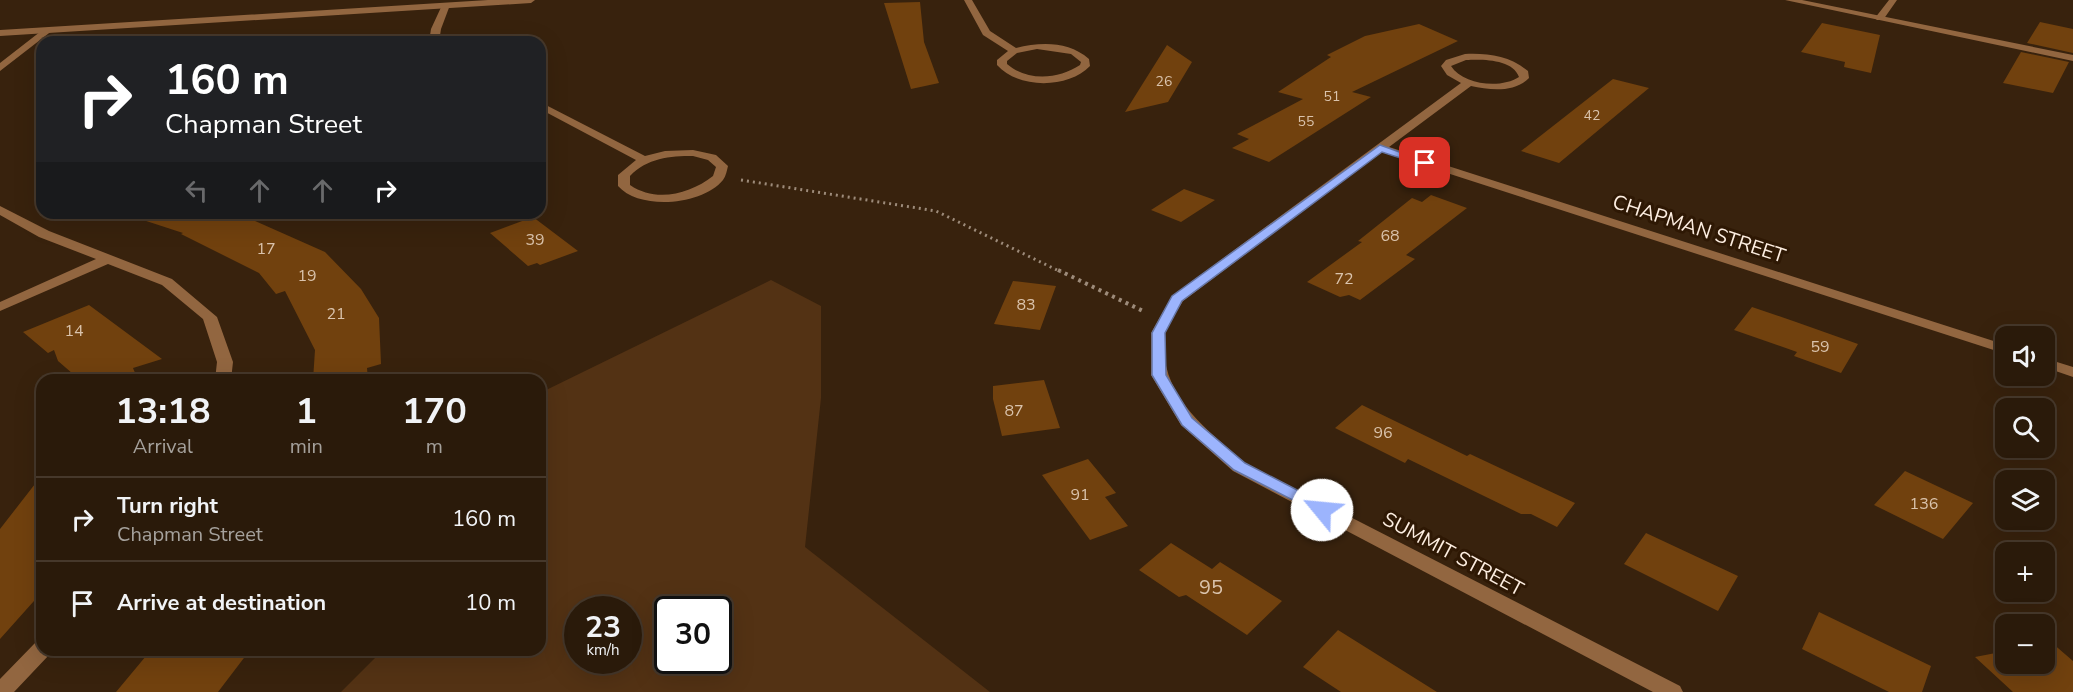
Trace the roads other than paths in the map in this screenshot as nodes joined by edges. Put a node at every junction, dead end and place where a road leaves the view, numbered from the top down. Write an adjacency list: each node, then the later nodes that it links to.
1 (531, 0): 5 (street)
2 (968, 0): 12 (street)
3 (1789, 0): 6 (street)
4 (1893, 0): 6 (street)
5 (446, 5): 7 (street); 10 (street)
6 (1880, 18): 13 (street)
7 (48, 30): 8 (street); 9 (street)
8 (0, 33)
9 (40, 36)
10 (435, 36)
11 (36, 40): 14 (street)
12 (1014, 51): 12 (street)
13 (2073, 58)
14 (0, 68)
15 (1470, 82): 15 (street); 17 (street, SUMMIT STREET)
16 (546, 108): 18 (street)
17 (1380, 148): 22 (street, CHAPMAN STREET); 28 (street, SUMMIT STREET)
18 (645, 160): 18 (street)
19 (0, 210): 20 (street)
20 (108, 259): 21 (street); 25 (street)
21 (0, 307)
22 (1995, 346)
23 (2055, 366): 24 (street)
24 (2073, 372)
25 (224, 374)
26 (36, 655): 27 (street)
27 (1, 692)
28 (1672, 692)

